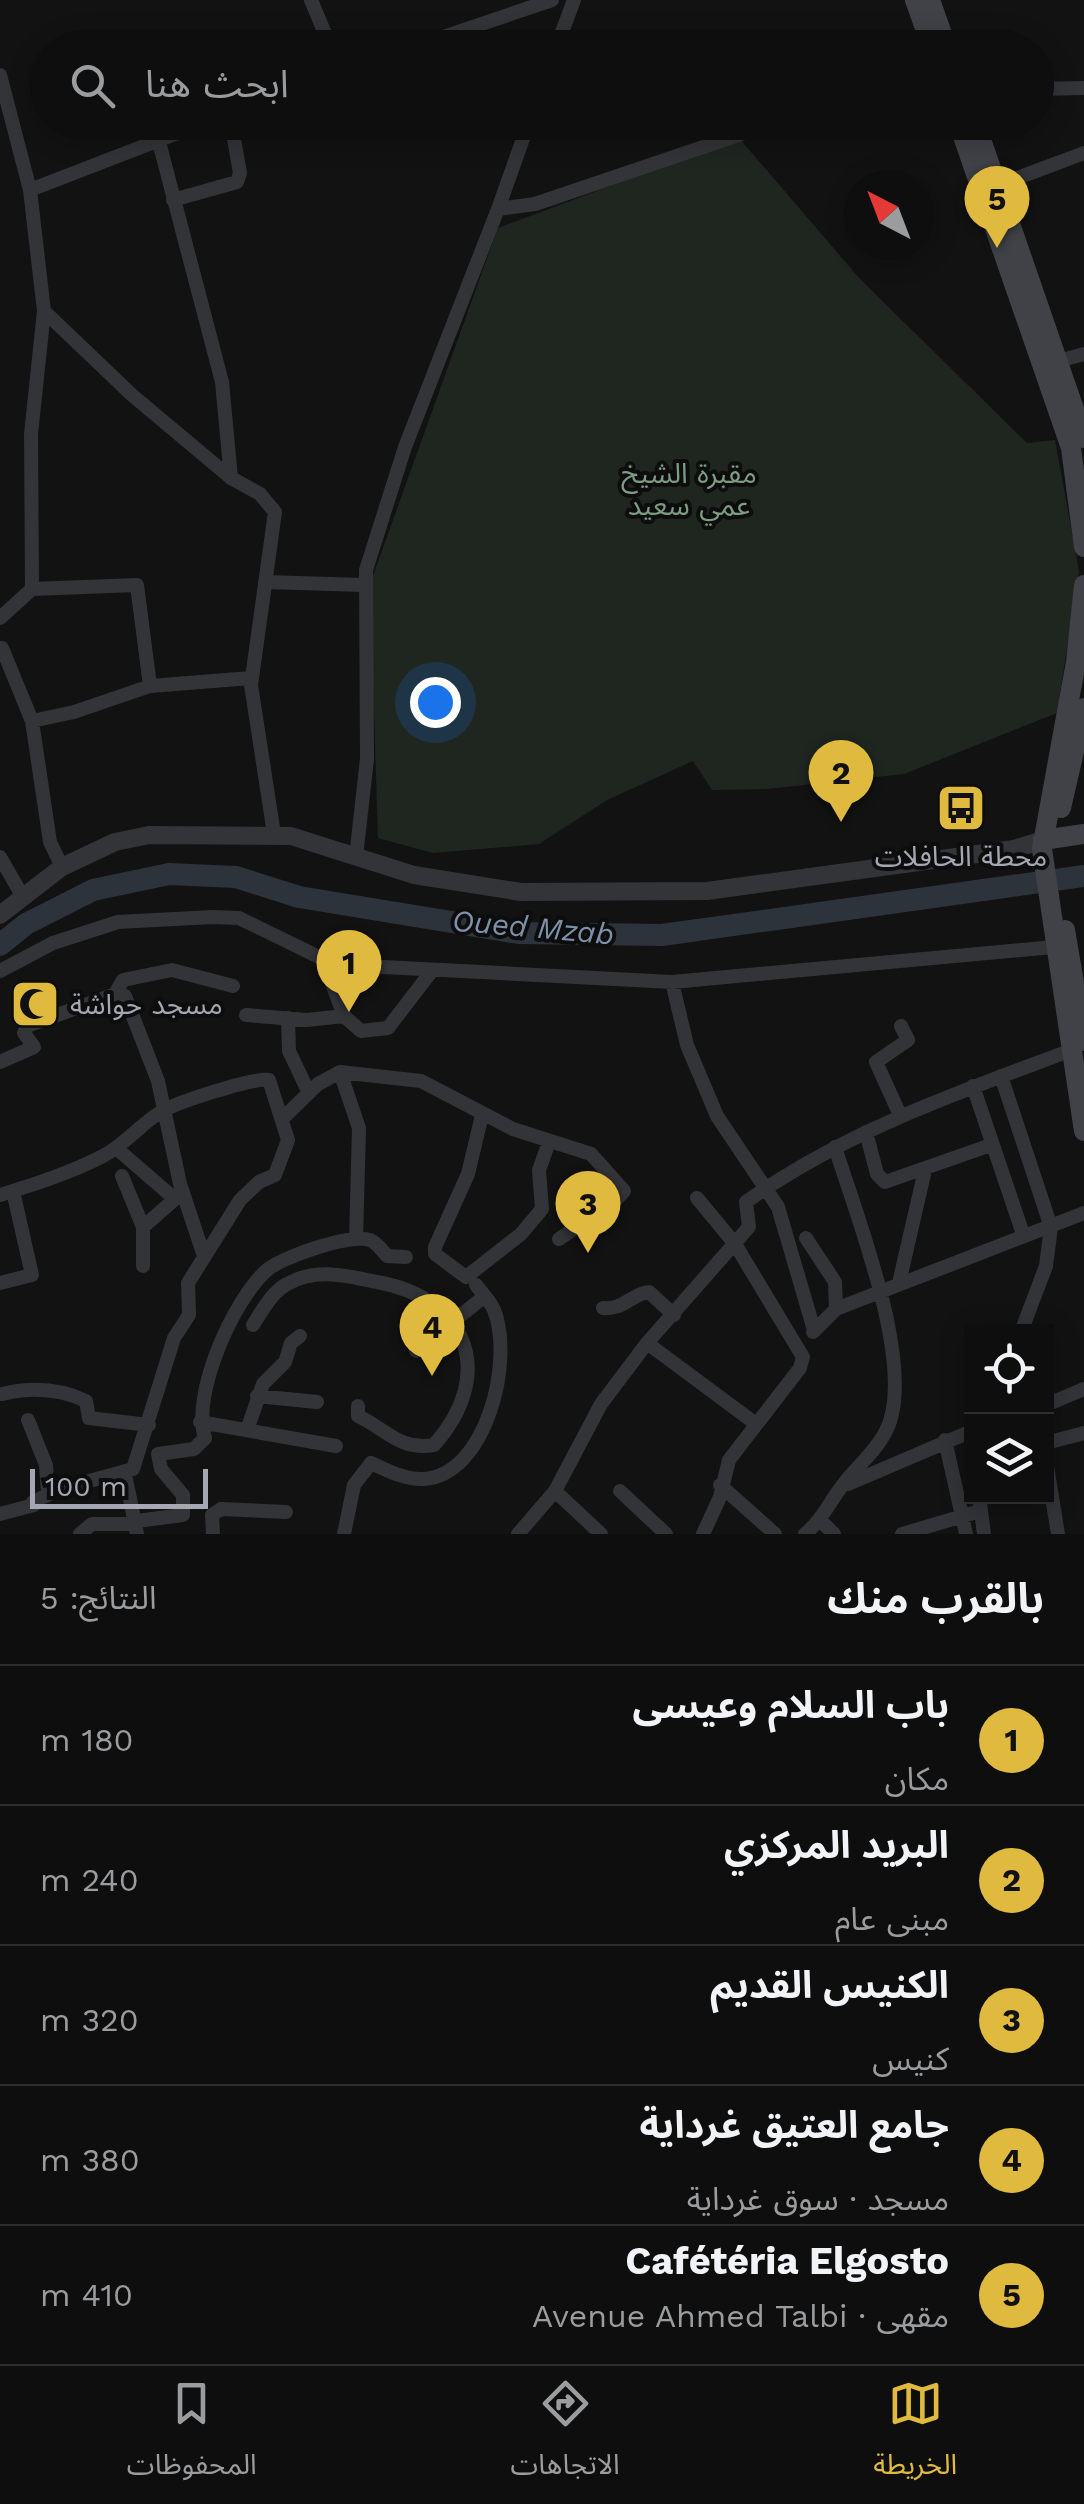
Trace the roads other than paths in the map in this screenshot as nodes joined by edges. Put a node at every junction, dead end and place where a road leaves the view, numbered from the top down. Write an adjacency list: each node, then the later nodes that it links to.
1 (312, 0): 6 (street)
2 (552, 0): 7 (street)
3 (574, 0): 8 (street)
4 (916, 0): 9 (main road)
5 (931, 0): 10 (main road)
6 (324, 30)
7 (464, 30)
8 (563, 30)
9 (926, 30)
10 (941, 30)
11 (0, 75): 23 (street)
12 (1084, 88): 13 (street)
13 (1054, 89)
14 (164, 140): 20 (street)
15 (235, 140): 24 (street)
16 (523, 140): 25 (street)
17 (724, 140): 25 (street)
18 (965, 140): 28 (main road)
19 (981, 140): 22 (main road)
20 (159, 142): 23 (street); 24 (street)
21 (1084, 153): 22 (street)
22 (996, 186): 28 (main road)
23 (30, 190): 26 (street)
24 (172, 200): 30 (street)
25 (498, 209): 33 (street)
26 (44, 311): 30 (street); 35 (street)
27 (1084, 354): 28 (street)
28 (1052, 362): 29 (main road); 31 (main road)
29 (1084, 438)
30 (231, 478): 32 (street)
31 (1084, 547)
32 (265, 582): 33 (street); 39 (street)
33 (364, 585): 47 (street)
34 (1084, 585): 37 (main road)
35 (32, 590): 36 (street); 40 (street)
36 (0, 618)
37 (1082, 641): 45 (main road)
38 (1, 646): 42 (street)
39 (251, 678): 40 (street); 43 (street)
40 (150, 686): 42 (street)
41 (1084, 708): 45 (main road)
42 (32, 721): 48 (street)
43 (274, 834): 47 (street); 48 (street)
44 (1084, 834): 45 (main road)
45 (1048, 843): 47 (street); 51 (main road)
46 (0, 857): 49 (street)
47 (356, 857)
48 (62, 868): 49 (street)
49 (23, 897): 50 (street)
50 (0, 915)
51 (1058, 943): 55 (street); 62 (main road)
52 (323, 959): 53 (street); 54 (street); 59 (street)
53 (0, 972)
54 (431, 972): 55 (street); 59 (street)
55 (672, 982): 80 (street)
56 (233, 986): 63 (street)
57 (124, 996): 68 (street)
58 (246, 1015): 60 (street)
59 (344, 1016): 60 (street)
60 (288, 1018): 67 (street)
61 (901, 1026): 69 (street)
62 (1079, 1046): 65 (street); 72 (main road)
63 (0, 1062)
64 (340, 1072): 67 (street); 70 (street); 90 (street)
65 (1002, 1076): 66 (street); 86 (street)
66 (973, 1086): 69 (street); 75 (street)
67 (309, 1093): 71 (street)
68 (162, 1110): 71 (street); 77 (street); 82 (street)
69 (900, 1115): 73 (street)
70 (482, 1116): 74 (street); 74 (street)
71 (282, 1119): 92 (street)
72 (1084, 1130)
73 (866, 1132): 76 (street); 78 (street)
74 (549, 1142): 88 (street)
75 (991, 1145): 78 (street); 87 (street)
76 (835, 1146): 80 (street); 97 (street)
77 (116, 1148): 81 (street); 82 (street)
78 (925, 1170): 96 (street)
79 (122, 1176): 85 (street)
80 (765, 1191): 91 (street); 104 (street)
81 (6, 1193): 95 (street)
82 (179, 1195): 85 (street); 92 (street)
83 (698, 1198): 91 (street)
84 (1084, 1213): 86 (street)
85 (143, 1227): 94 (street)
86 (1051, 1227): 87 (street); 102 (street)
87 (1023, 1234): 96 (street)
88 (559, 1238)
89 (806, 1238): 99 (street)
90 (356, 1239): 93 (street); 116 (street)
91 (735, 1244): 100 (street); 107 (street)
92 (204, 1256): 117 (street)
93 (406, 1257)
94 (142, 1266)
95 (0, 1283)
96 (899, 1283): 97 (street)
97 (883, 1293): 99 (street); 127 (street)
98 (603, 1308): 100 (street)
99 (836, 1309): 104 (street)
100 (674, 1315): 106 (street)
101 (456, 1322): 103 (street); 108 (street); 114 (street); 140 (street)
102 (1025, 1324)
103 (252, 1325)
104 (814, 1330): 107 (street)
105 (300, 1336): 111 (street)
106 (647, 1343): 118 (street); 128 (street)
107 (801, 1349): 118 (street)
108 (416, 1350)
109 (1084, 1389): 113 (street)
110 (0, 1392): 117 (street)
111 (258, 1396): 112 (street); 119 (street)
112 (317, 1402)
113 (1054, 1402)
114 (358, 1406)
115 (28, 1420): 130 (street)
116 (200, 1422): 119 (street); 137 (street)
117 (148, 1424): 125 (street)
118 (756, 1424): 126 (street)
119 (247, 1430): 124 (street)
120 (1084, 1433): 123 (street)
121 (964, 1434): 122 (street)
122 (945, 1440): 127 (street); 135 (street)
123 (1054, 1441)
124 (336, 1446)
125 (124, 1474): 130 (street); 137 (street)
126 (720, 1485): 144 (street); 145 (street)
127 (841, 1487): 136 (street)
128 (555, 1490): 141 (street); 142 (street)
129 (620, 1491): 143 (street)
130 (48, 1494): 134 (street)
131 (980, 1504): 135 (street); 150 (street)
132 (1053, 1504): 151 (street)
133 (286, 1512): 139 (street)
134 (0, 1514)
135 (963, 1514): 148 (street); 149 (street)
136 (821, 1520): 146 (street); 147 (street)
137 (137, 1526): 138 (street)
138 (80, 1534)
139 (213, 1534)
140 (344, 1534)
141 (518, 1534)
142 (601, 1534)
143 (666, 1534)
144 (702, 1534)
145 (775, 1534)
146 (805, 1534)
147 (834, 1534)
148 (902, 1534)
149 (966, 1534)
150 (984, 1534)
151 (1058, 1534)

